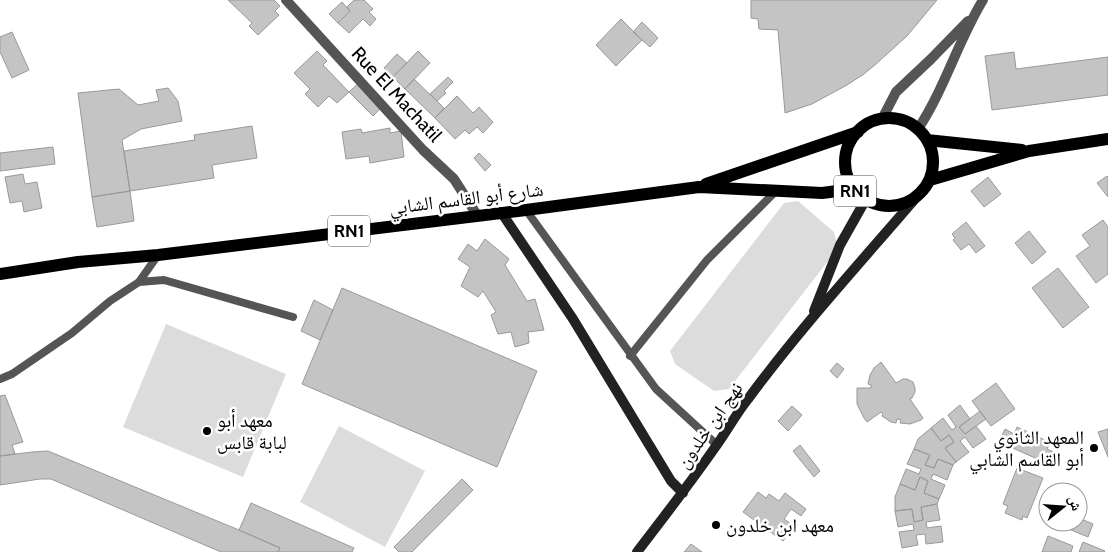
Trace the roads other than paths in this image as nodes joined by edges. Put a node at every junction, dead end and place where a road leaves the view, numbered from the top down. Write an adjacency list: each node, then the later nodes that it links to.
1 (286, 0): 18 (street, Rue El Machatil)
2 (983, 0): 3 (street)
3 (973, 17): 4 (street); 5 (street)
4 (882, 119): 5 (main road); 6 (main road, RN1)
5 (918, 129): 8 (main road)
6 (858, 132): 11 (main road, شارع أبو القاسم الشابي / RN1); 12 (main road, RN1)
7 (1108, 139): 9 (main road)
8 (927, 140): 9 (main road); 10 (main road)
9 (1029, 151): 10 (main road)
10 (930, 180): 14 (main road, RN1)
11 (699, 187): 13 (main road, شارع أبو القاسم الشابي / RN1); 16 (main road, شارع أبو القاسم الشابي / RN1)
12 (853, 189): 13 (main road, شارع أبو القاسم الشابي / RN1); 15 (main road, RN1)
13 (777, 190): 24 (lane)
14 (920, 193): 15 (main road, RN1); 23 (street)
15 (866, 199): 23 (street)
16 (526, 210): 17 (main road, شارع أبو القاسم الشابي / RN1); 24 (lane)
17 (501, 212): 18 (main road, شارع أبو القاسم الشابي / RN1); 27 (street)
18 (477, 215): 19 (main road, شارع أبو القاسم الشابي / RN1)
19 (158, 255): 20 (main road, شارع أبو القاسم الشابي / RN1); 21 (lane)
20 (0, 274)
21 (139, 282): 22 (lane); 25 (lane)
22 (292, 317)
23 (810, 318): 26 (street, نهج ابن خلدون)
24 (630, 356): 26 (lane)
25 (0, 379)
26 (717, 445): 27 (street, نهج ابن خلدون)
27 (683, 492): 28 (street, نهج ابن خلدون)
28 (637, 552)

